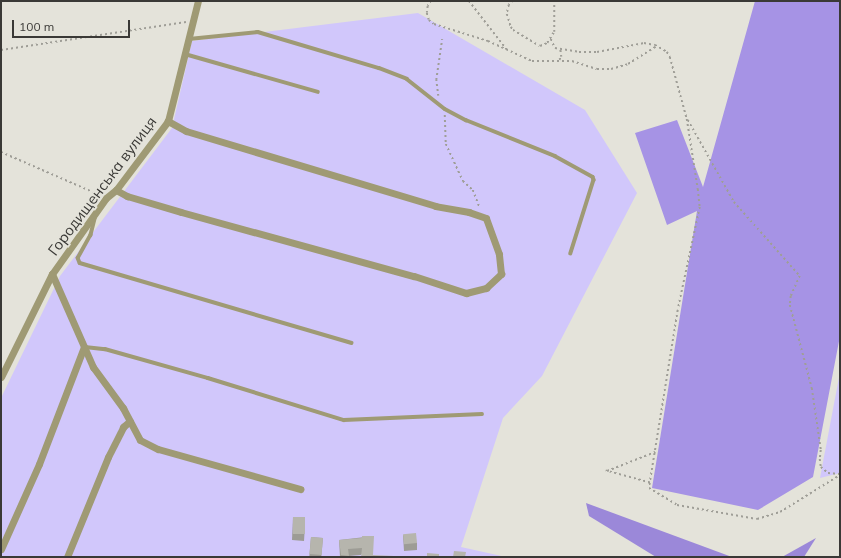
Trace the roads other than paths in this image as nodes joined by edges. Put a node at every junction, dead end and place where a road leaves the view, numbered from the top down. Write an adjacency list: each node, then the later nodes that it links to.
1 (198, 1): 2 (street, Городищенська вулиця)
2 (189, 39): 3 (street, Городищенська вулиця); 8 (lane)
3 (186, 54): 4 (lane); 5 (street, Городищенська вулиця)
4 (318, 92)
5 (168, 121): 6 (street, Городищенська вулиця); 6 (street)
6 (116, 190): 7 (street, Городищенська вулиця)
7 (97, 210): 9 (street, Городищенська вулиця); 10 (lane)
8 (571, 253)
9 (52, 274): 11 (street); 12 (street, Городищенська вулиця)
10 (351, 343)
11 (84, 347): 13 (lane); 14 (street); 16 (street)
12 (1, 377)
13 (482, 414)
14 (130, 421): 15 (street); 17 (street)
15 (300, 489)
16 (1, 550)
17 (67, 557)

